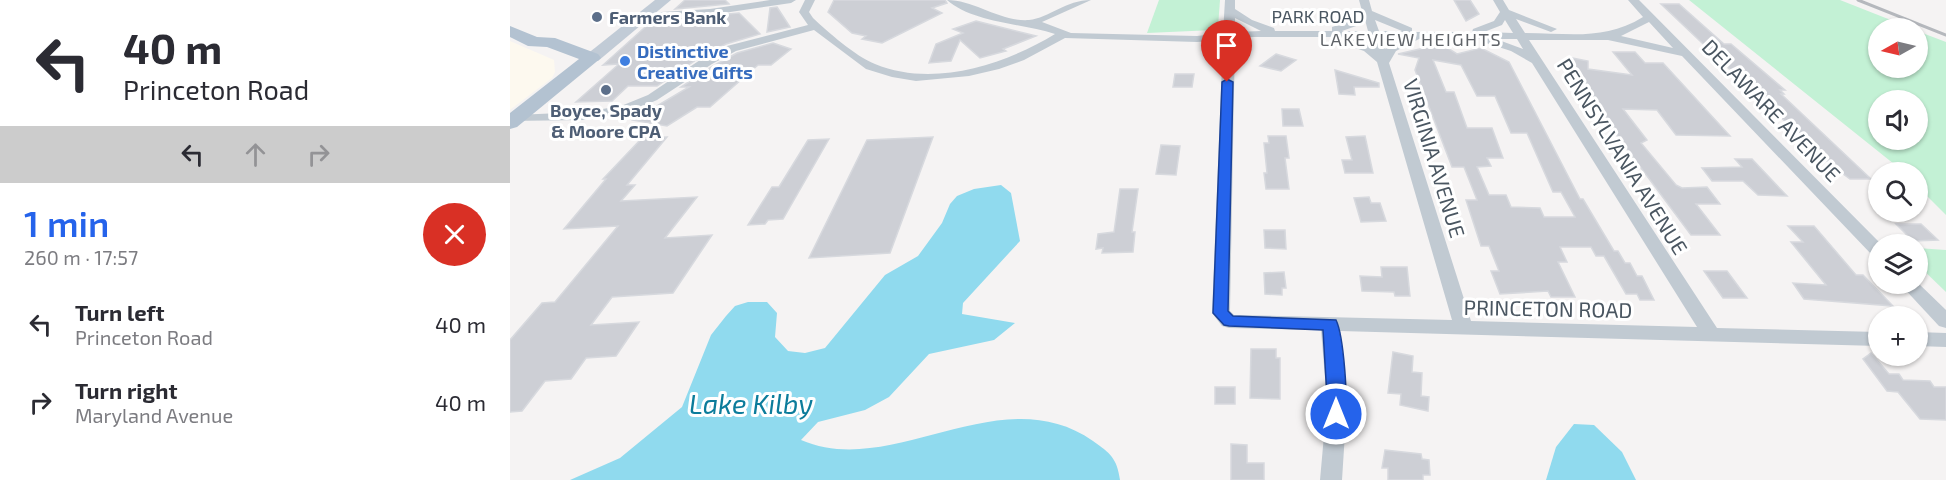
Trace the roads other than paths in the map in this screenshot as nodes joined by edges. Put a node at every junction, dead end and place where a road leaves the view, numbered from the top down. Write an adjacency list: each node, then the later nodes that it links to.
1 (664, 0): 11 (main road)
2 (791, 0): 11 (street)
3 (810, 0): 14 (street)
4 (952, 0): 7 (street, PARK ROAD)
5 (1086, 0): 13 (street)
6 (1633, 0): 12 (street, DELAWARE AVENUE)
7 (968, 4): 13 (street, PARK ROAD)
8 (1230, 5): 16 (street); 23 (street)
9 (1366, 6): 17 (street); 18 (street, VIRGINIA AVENUE); 20 (street)
10 (1502, 6): 21 (street); 22 (street, PENNSYLVANIA AVENUE); 24 (street)
11 (645, 16): 29 (main road)
12 (1650, 17): 25 (street, PARK ROAD); 26 (street, DELAWARE AVENUE)
13 (1031, 23): 19 (street, PARK ROAD)
14 (818, 26): 19 (street); 31 (street)
15 (510, 31): 29 (main road)
16 (1288, 34): 17 (street, PARK ROAD); 23 (street, PARK ROAD); 27 (street)
17 (1314, 34): 18 (street, PARK ROAD); 28 (street)
18 (1375, 34): 20 (street, PARK ROAD); 28 (street, VIRGINIA AVENUE)
19 (1062, 35): 23 (street, PARK ROAD)
20 (1430, 35): 21 (street, PARK ROAD); 28 (street)
21 (1458, 35): 22 (street, PARK ROAD); 30 (street)
22 (1521, 35): 24 (street, PARK ROAD); 30 (street, PENNSYLVANIA AVENUE)
23 (1229, 36): 27 (street)
24 (1584, 36): 25 (street, PARK ROAD); 30 (street)
25 (1606, 37): 26 (street)
26 (1686, 54): 32 (street, DELAWARE AVENUE)
27 (1228, 59): 35 (street, PRINCETON ROAD)
28 (1384, 62): 36 (street, VIRGINIA AVENUE)
29 (585, 63): 31 (main road)
30 (1540, 65): 37 (street, PENNSYLVANIA AVENUE)
31 (512, 121)
32 (1868, 241)
33 (1920, 294): 34 (street)
34 (1946, 321)
35 (1330, 324): 36 (street, PRINCETON ROAD); 41 (street)
36 (1464, 329): 37 (street, PRINCETON ROAD)
37 (1712, 335): 38 (street, PRINCETON ROAD)
38 (1868, 339)
39 (1928, 339): 40 (street)
40 (1946, 340)
41 (1331, 480)

